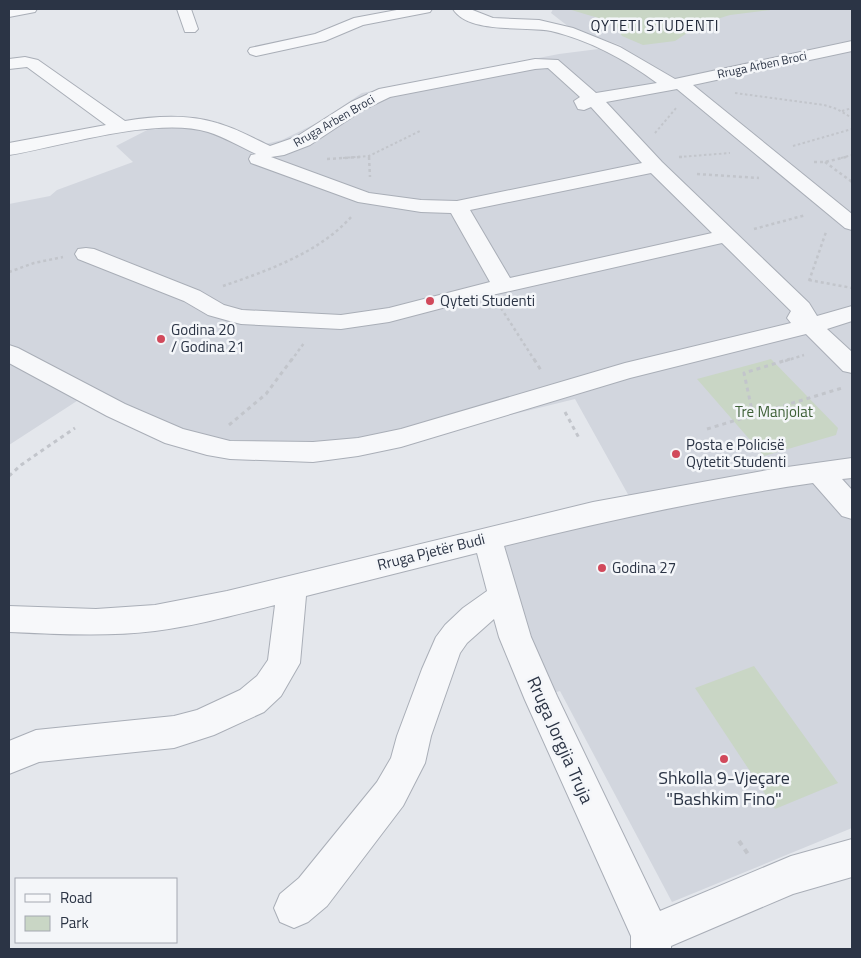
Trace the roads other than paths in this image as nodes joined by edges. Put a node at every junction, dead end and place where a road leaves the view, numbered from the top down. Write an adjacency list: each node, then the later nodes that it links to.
1 (30, 9): 5 (street)
2 (184, 9): 6 (street)
3 (425, 9): 8 (street)
4 (460, 9): 10 (street)
5 (9, 13)
6 (190, 29)
7 (852, 46): 10 (street, Rruga Arben Broci)
8 (256, 51)
9 (9, 64): 12 (street)
10 (682, 87): 11 (street, Rruga Arben Broci); 17 (street)
11 (591, 102): 12 (street, Rruga Arben Broci); 15 (street)
12 (121, 127): 13 (street, Rruga Arben Broci)
13 (9, 149)
14 (258, 158): 16 (street)
15 (649, 167): 16 (street); 18 (street)
16 (457, 207): 20 (street)
17 (852, 224)
18 (721, 237): 20 (street); 22 (street)
19 (86, 254): 20 (street)
20 (501, 294)
21 (852, 313): 22 (street)
22 (812, 326): 23 (street); 24 (street)
23 (9, 353)
24 (847, 353)
25 (852, 468): 26 (street, Rruga Pjetër Budi)
26 (820, 474): 27 (street); 28 (street, Rruga Pjetër Budi)
27 (852, 508)
28 (487, 538): 29 (street, Rruga Pjetër Budi); 30 (street, Rruga Jorgjia Truja)
29 (292, 588): 31 (street, Rruga Pjetër Budi); 32 (street)
30 (503, 596): 34 (street); 35 (street, Rruga Jorgjia Truja)
31 (9, 619)
32 (9, 758)
33 (852, 858): 35 (street, Rruga Jorgjia Truja)
34 (294, 908)
35 (651, 942)

